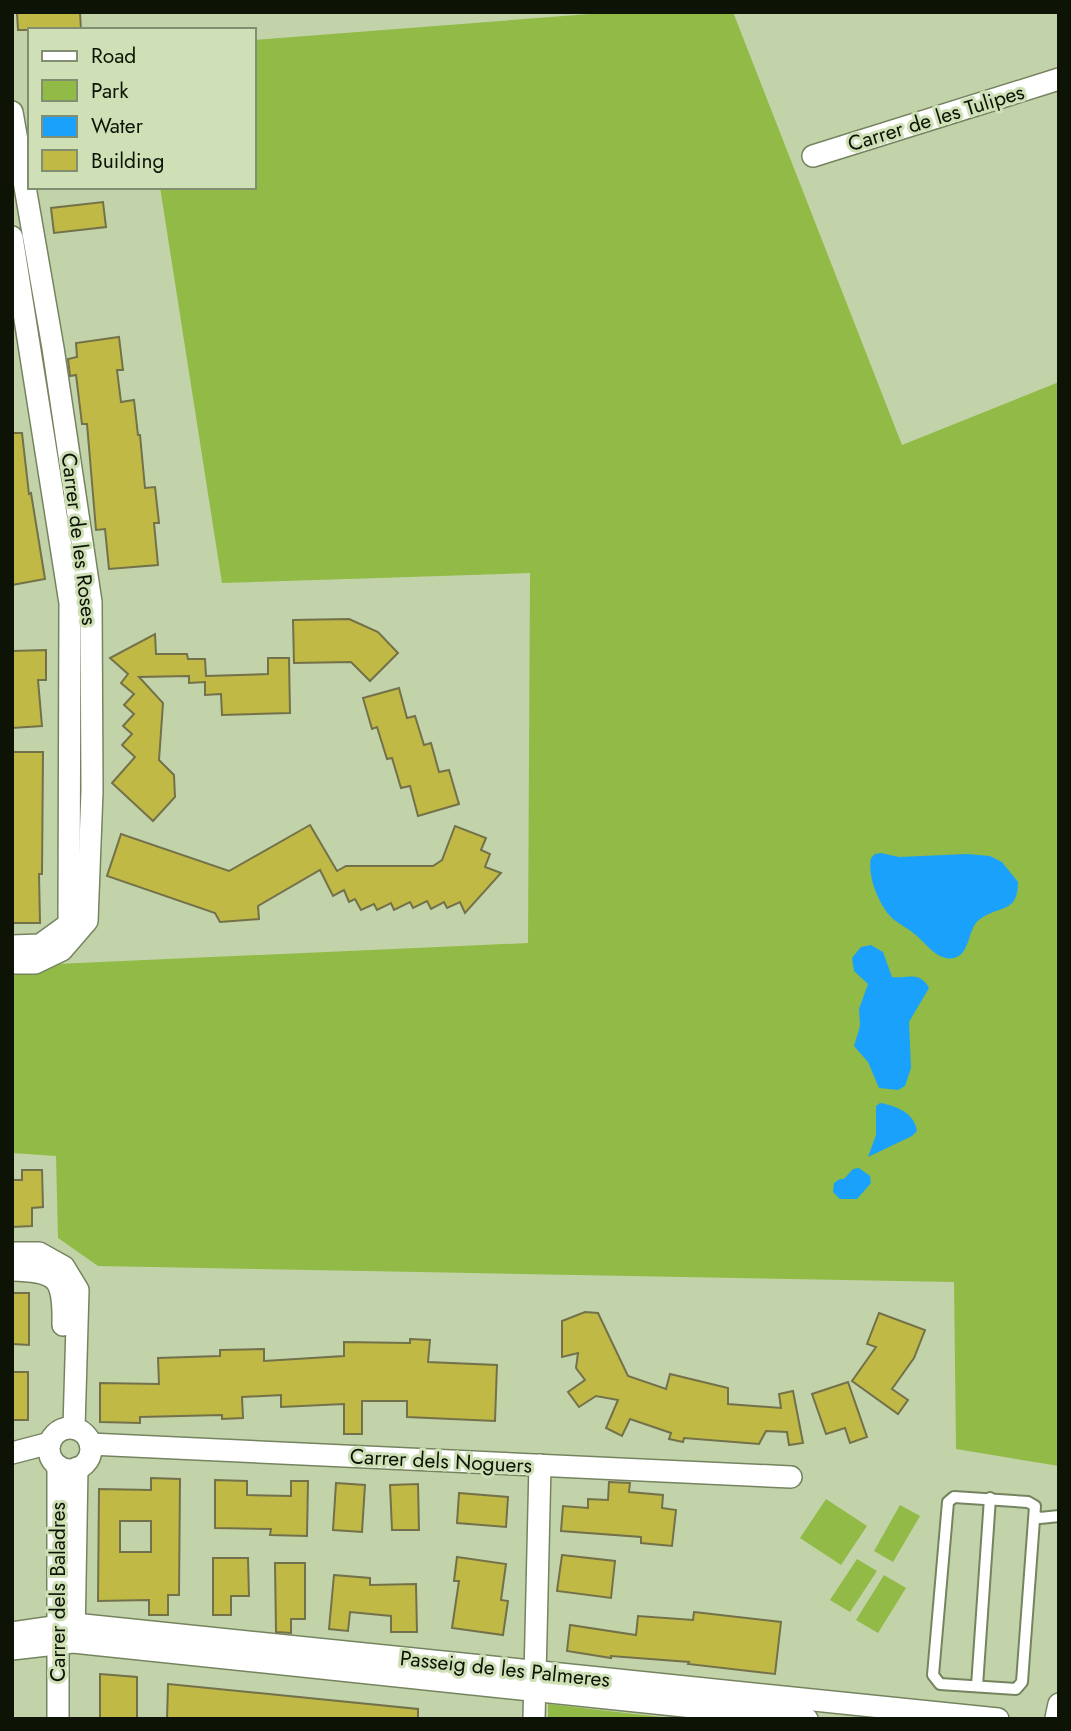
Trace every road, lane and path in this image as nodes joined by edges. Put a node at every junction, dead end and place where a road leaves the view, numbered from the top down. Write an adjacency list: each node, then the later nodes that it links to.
1 (1059, 79): 3 (street, Carrer de les Tulipes)
2 (12, 112): 6 (street, Carrer de les Roses)
3 (813, 156)
4 (12, 237): 5 (street, Carrer de les Roses)
5 (12, 946)
6 (12, 963)
7 (12, 1253): 9 (street)
8 (12, 1270): 9 (street)
9 (59, 1273): 10 (street, Carrer dels Baladres)
10 (62, 1449): 11 (street); 12 (street, Carrer dels Noguers); 18 (street, Carrer dels Baladres)
11 (14, 1453)
12 (540, 1465): 13 (street, Carrer dels Noguers); 20 (street)
13 (791, 1477)
14 (990, 1498): 15 (lane); 21 (lane); 21 (lane)
15 (1035, 1516): 16 (lane); 21 (lane)
16 (1059, 1516)
17 (12, 1633): 18 (street, Passeig de les Palmeres)
18 (65, 1634): 19 (street, Passeig de les Palmeres); 20 (street, Passeig de les Palmeres); 24 (street, Carrer dels Baladres); 25 (street, Carrer dels Baladres)
19 (12, 1649)
20 (534, 1681): 26 (street); 27 (street, Passeig de les Palmeres); 28 (street, Passeig de les Palmeres)
21 (977, 1686)
22 (1059, 1704): 23 (street)
23 (1057, 1718)
24 (58, 1719)
25 (71, 1719)
26 (534, 1719)
27 (807, 1719)
28 (998, 1719)

